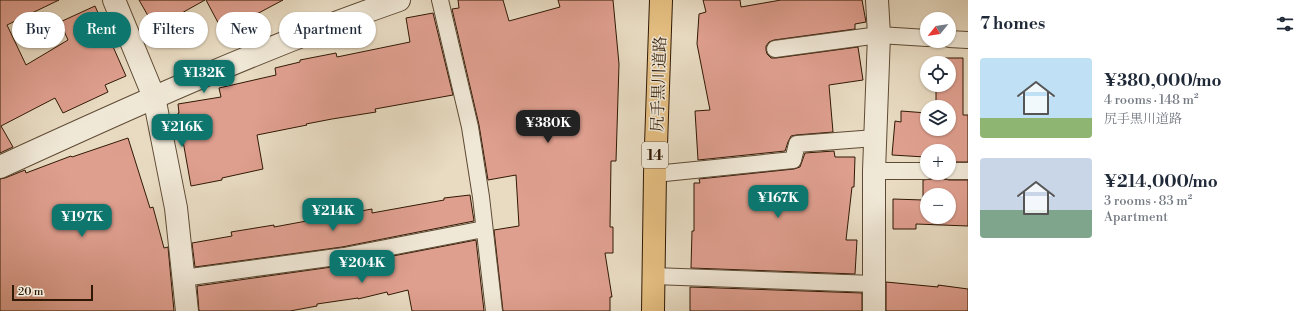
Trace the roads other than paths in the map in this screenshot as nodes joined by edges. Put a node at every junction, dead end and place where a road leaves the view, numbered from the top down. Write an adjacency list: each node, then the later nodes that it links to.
1 (114, 0): 11 (street)
2 (399, 0): 11 (street)
3 (440, 0): 19 (lane)
4 (661, 0): 18 (main road, 尻手黒川道路 / 14)
5 (877, 0): 6 (street)
6 (879, 35): 7 (lane); 10 (lane); 12 (street)
7 (920, 38)
8 (956, 39): 9 (lane)
9 (967, 40)
10 (775, 49)
11 (154, 97): 13 (street); 21 (street)
12 (875, 138): 14 (street); 18 (lane)
13 (0, 167)
14 (874, 170): 15 (lane); 22 (street)
15 (920, 171)
16 (956, 171): 17 (lane)
17 (968, 171)
18 (655, 174): 20 (main road, 尻手黒川道路 / 14)
19 (484, 229): 21 (lane); 24 (lane)
20 (653, 276): 22 (lane); 25 (main road, 尻手黒川道路 / 14)
21 (184, 278): 23 (street)
22 (874, 284): 26 (street)
23 (187, 311)
24 (494, 311)
25 (653, 311)
26 (874, 311)

